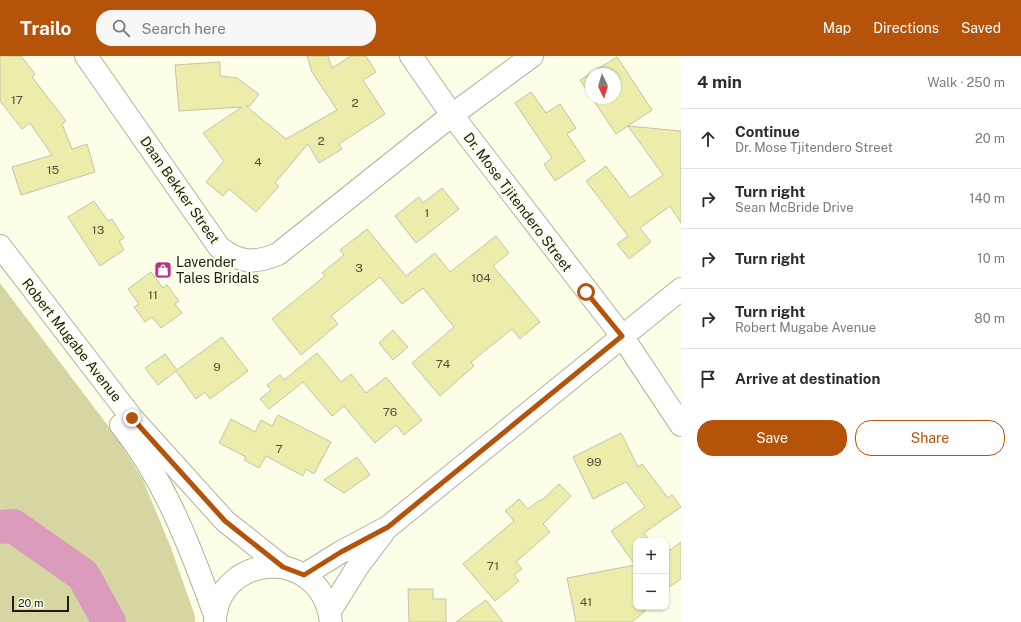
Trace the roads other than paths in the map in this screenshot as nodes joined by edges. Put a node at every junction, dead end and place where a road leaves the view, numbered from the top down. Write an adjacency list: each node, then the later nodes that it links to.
1 (86, 56): 4 (main road, Daan Bekker Street)
2 (411, 56): 4 (main road, Dr. Mose Tjitendero Street)
3 (532, 56): 4 (main road, Daan Bekker Street)
4 (452, 115): 8 (main road, Dr. Mose Tjitendero Street)
5 (0, 246): 11 (main road, Robert Mugabe Avenue)
6 (0, 268): 14 (main road, Robert Mugabe Avenue)
7 (681, 289): 8 (main road)
8 (622, 336): 9 (main road, Dr. Mose Tjitendero Street); 10 (main road)
9 (681, 425)
10 (388, 527): 12 (main road); 13 (main road)
11 (283, 567): 12 (main road); 14 (main road)
12 (304, 575): 13 (main road)
13 (331, 616)
14 (215, 618)

